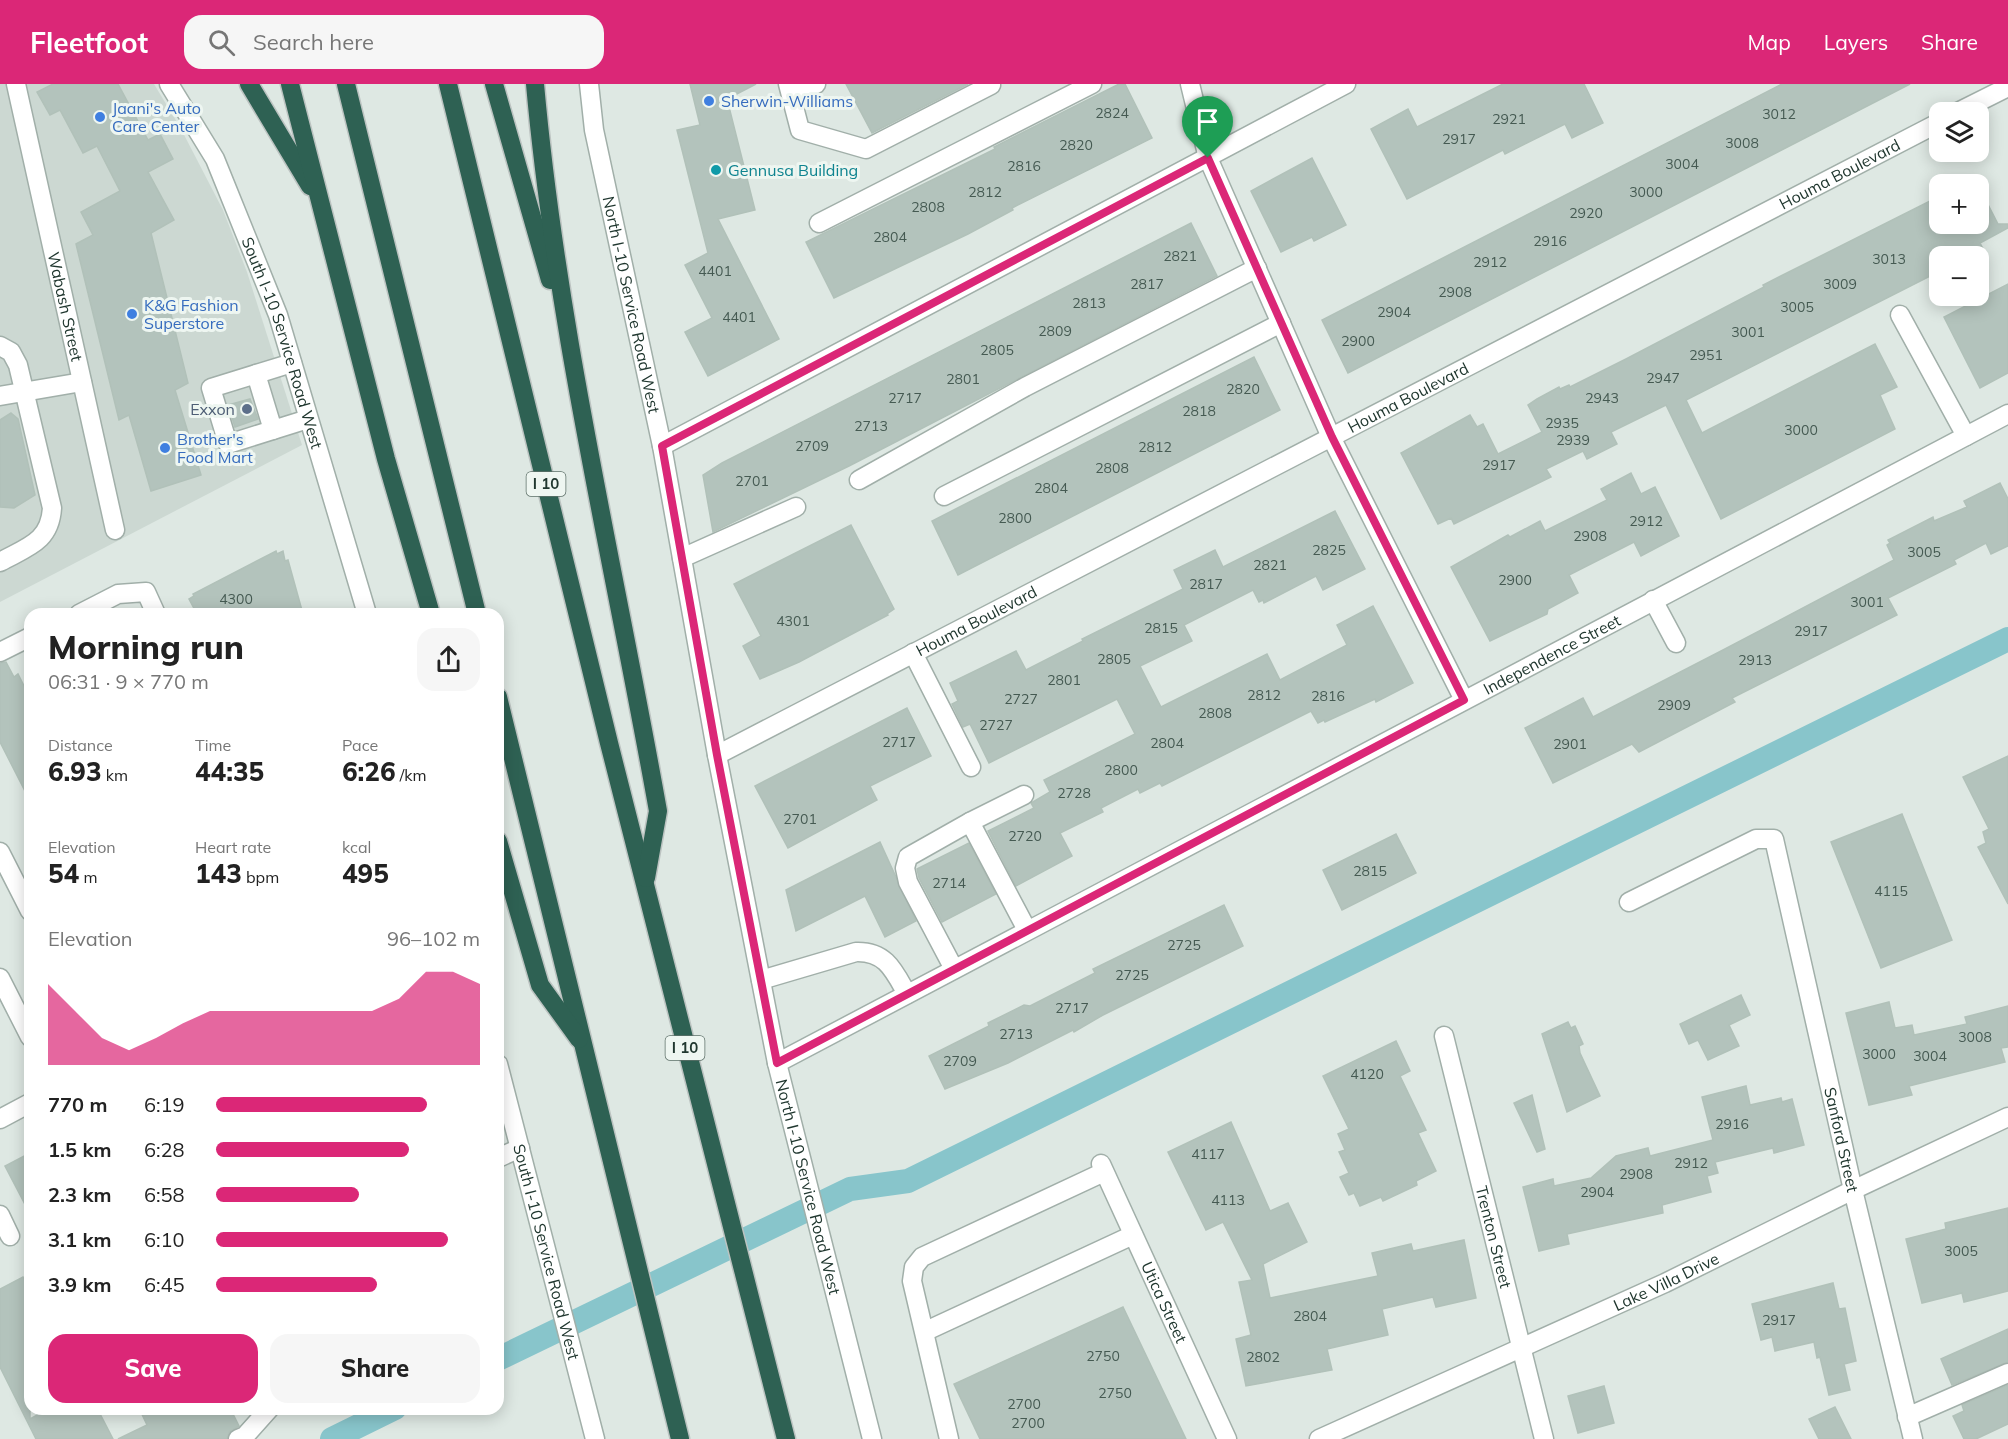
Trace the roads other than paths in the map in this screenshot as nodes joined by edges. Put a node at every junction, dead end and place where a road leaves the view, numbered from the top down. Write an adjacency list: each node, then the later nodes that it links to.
1 (16, 84): 29 (street, Wabash Street)
2 (169, 84): 27 (street, South I-10 Service Road West)
3 (249, 84): 20 (highway)
4 (290, 84): 20 (highway)
5 (346, 84): 49 (highway)
6 (448, 84): 62 (highway, I 10)
7 (494, 84): 25 (highway)
8 (535, 84): 25 (highway)
9 (590, 84): 37 (street, North I-10 Service Road West)
10 (816, 84): 16 (street)
11 (1092, 84): 21 (street)
12 (1190, 84): 19 (street)
13 (1346, 84): 19 (street)
14 (991, 85): 16 (street)
15 (2008, 87): 17 (street)
16 (789, 89)
17 (1978, 102)
18 (1929, 128): 36 (street, Houma Boulevard)
19 (1208, 158): 22 (street); 37 (street)
20 (320, 204): 48 (highway)
21 (819, 223)
22 (1257, 268): 24 (street); 38 (street)
23 (1900, 315): 35 (street)
24 (1281, 323): 36 (street); 39 (street)
25 (569, 342): 62 (highway)
26 (0, 346): 30 (street)
27 (292, 363): 28 (street); 33 (street, South I-10 Service Road West)
28 (256, 374): 34 (street); 34 (street)
29 (82, 382): 30 (street); 41 (street, Wabash Street)
30 (23, 392): 31 (street); 43 (street)
31 (0, 396)
32 (2008, 414): 35 (street, Independence Street)
33 (308, 419): 34 (street); 47 (street, South I-10 Service Road West)
34 (273, 430)
35 (1966, 436): 44 (street, Independence Street)
36 (1332, 437): 53 (street, Houma Boulevard); 54 (street)
37 (662, 446): 42 (street, North I-10 Service Road West)
38 (859, 480)
39 (944, 496)
40 (796, 507): 42 (street)
41 (115, 530)
42 (682, 558): 56 (street, North I-10 Service Road West)
43 (0, 562)
44 (1653, 600): 51 (street); 54 (street, Independence Street)
45 (91, 608): 46 (street)
46 (153, 608)
47 (365, 608)
48 (429, 608)
49 (476, 608)
50 (24, 640): 52 (street)
51 (1676, 643)
52 (0, 652)
53 (913, 653): 56 (street, Houma Boulevard); 57 (street)
54 (1464, 700): 65 (street, Independence Street)
55 (504, 721): 72 (highway)
56 (717, 755): 68 (street, North I-10 Service Road West)
57 (971, 767)
58 (1024, 795): 59 (street)
59 (970, 822): 65 (street); 66 (street)
60 (0, 852): 63 (street)
61 (504, 862): 72 (highway)
62 (645, 884): 92 (highway, I 10)
63 (24, 899)
64 (1629, 902): 80 (street, Sanford Street)
65 (1027, 930): 66 (street, Independence Street)
66 (954, 969): 69 (street, Independence Street)
67 (0, 978): 70 (street)
68 (761, 980): 69 (street); 73 (street, North I-10 Service Road West)
69 (907, 994): 73 (street, Independence Street)
70 (24, 1025)
71 (1444, 1036): 85 (street, Trenton Street)
72 (585, 1047): 91 (highway)
73 (777, 1063): 93 (street, North I-10 Service Road West)
74 (504, 1087): 78 (street, South I-10 Service Road West)
75 (24, 1106): 77 (street)
76 (2008, 1117): 80 (street, Lake Villa Drive)
77 (0, 1119)
78 (520, 1148): 79 (street); 90 (street, South I-10 Service Road West)
79 (504, 1155)
80 (1853, 1190): 85 (street, Lake Villa Drive); 88 (street, Sanford Street)
81 (0, 1215): 83 (street)
82 (1133, 1235): 84 (street); 84 (street, Utica Street); 95 (street, Utica Street)
83 (10, 1236)
84 (926, 1330): 94 (street)
85 (1521, 1345): 96 (street, Lake Villa Drive); 97 (street, Trenton Street)
86 (2008, 1373): 88 (street)
87 (264, 1415): 89 (street)
88 (1907, 1417): 98 (street, Sanford Street)
89 (238, 1439)
90 (595, 1439)
91 (680, 1439)
92 (786, 1439)
93 (872, 1439)
94 (949, 1439)
95 (1227, 1439)
96 (1319, 1439)
97 (1544, 1439)
98 (1913, 1439)

